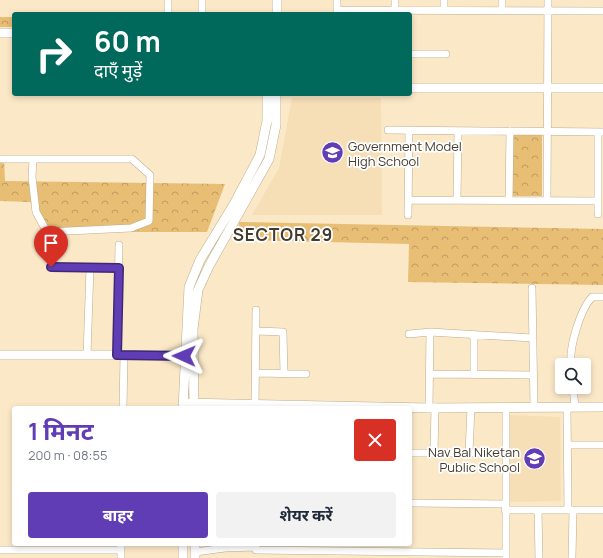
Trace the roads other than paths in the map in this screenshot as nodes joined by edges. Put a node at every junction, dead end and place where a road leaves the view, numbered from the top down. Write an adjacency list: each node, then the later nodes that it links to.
1 (168, 0): 14 (street)
2 (202, 0): 15 (street)
3 (277, 0): 16 (street)
4 (337, 0): 17 (street)
5 (395, 0): 9 (street)
6 (444, 0): 10 (street)
7 (502, 0): 11 (street)
8 (548, 0): 12 (street)
9 (395, 10): 10 (street); 17 (street)
10 (444, 10): 11 (street)
11 (502, 10): 12 (street)
12 (548, 10): 13 (street); 23 (street)
13 (603, 11)
14 (168, 12)
15 (202, 12)
16 (277, 12)
17 (337, 12)
18 (0, 34): 19 (street)
19 (12, 34)
20 (412, 54): 21 (street)
21 (446, 54)
22 (412, 88): 23 (street)
23 (547, 88): 24 (street); 31 (street)
24 (603, 88)
25 (267, 96): 57 (street)
26 (276, 96): 57 (street)
27 (388, 130): 28 (street)
28 (409, 130): 29 (street); 35 (street)
29 (458, 131): 30 (street); 36 (street)
30 (510, 131): 31 (street); 37 (street)
31 (547, 132): 32 (street); 38 (street)
32 (601, 132): 39 (street)
33 (33, 159): 33 (street); 34 (street)
34 (0, 160)
35 (408, 200): 36 (street); 41 (street)
36 (457, 200): 37 (street)
37 (509, 200): 38 (street)
38 (547, 200): 39 (street)
39 (598, 201): 40 (street)
40 (598, 214)
41 (408, 215)
42 (119, 245): 45 (street)
43 (51, 267): 44 (street)
44 (90, 268): 45 (street); 55 (street)
45 (119, 268): 56 (street)
46 (532, 288): 53 (street)
47 (603, 297): 58 (street)
48 (256, 310): 49 (street)
49 (257, 331): 59 (street); 60 (street)
50 (430, 332): 51 (street); 52 (street); 62 (street)
51 (410, 334)
52 (474, 335): 53 (street); 63 (street)
53 (532, 338): 64 (street)
54 (0, 355): 55 (street)
55 (87, 355): 56 (street)
56 (120, 355): 57 (street); 66 (street)
57 (189, 356): 67 (street); 68 (street)
58 (570, 358)
59 (256, 373): 60 (street); 69 (street)
60 (284, 374): 61 (street)
61 (306, 374)
62 (429, 374): 63 (street); 73 (street)
63 (474, 374): 64 (street)
64 (533, 374): 74 (street)
65 (572, 394): 75 (street)
66 (123, 406)
67 (183, 406): 68 (street)
68 (194, 406): 69 (street)
69 (255, 406)
70 (471, 407): 71 (street); 73 (street); 81 (street)
71 (506, 407): 74 (street); 82 (street)
72 (412, 408): 73 (street)
73 (432, 408): 80 (street)
74 (534, 408): 75 (street)
75 (571, 408): 76 (street); 77 (street)
76 (603, 408)
77 (567, 445): 78 (street); 86 (street)
78 (603, 446)
79 (412, 453): 80 (street)
80 (434, 453): 81 (street)
81 (469, 453): 82 (street)
82 (505, 453): 84 (street)
83 (412, 504): 84 (street)
84 (505, 507): 85 (street); 100 (street)
85 (538, 510): 86 (street); 103 (street)
86 (570, 510): 87 (street); 104 (street)
87 (603, 510)
88 (183, 546): 102 (street)
89 (225, 546): 92 (street); 93 (street)
90 (121, 547): 91 (street); 101 (street)
91 (0, 550)
92 (256, 550): 94 (street)
93 (195, 551)
94 (293, 554): 95 (street)
95 (326, 555): 96 (street)
96 (363, 555): 97 (street)
97 (400, 555): 98 (street)
98 (435, 555): 99 (street)
99 (468, 556): 100 (street)
100 (506, 556)
101 (121, 558)
102 (183, 558)
103 (539, 558)
104 (572, 558)

